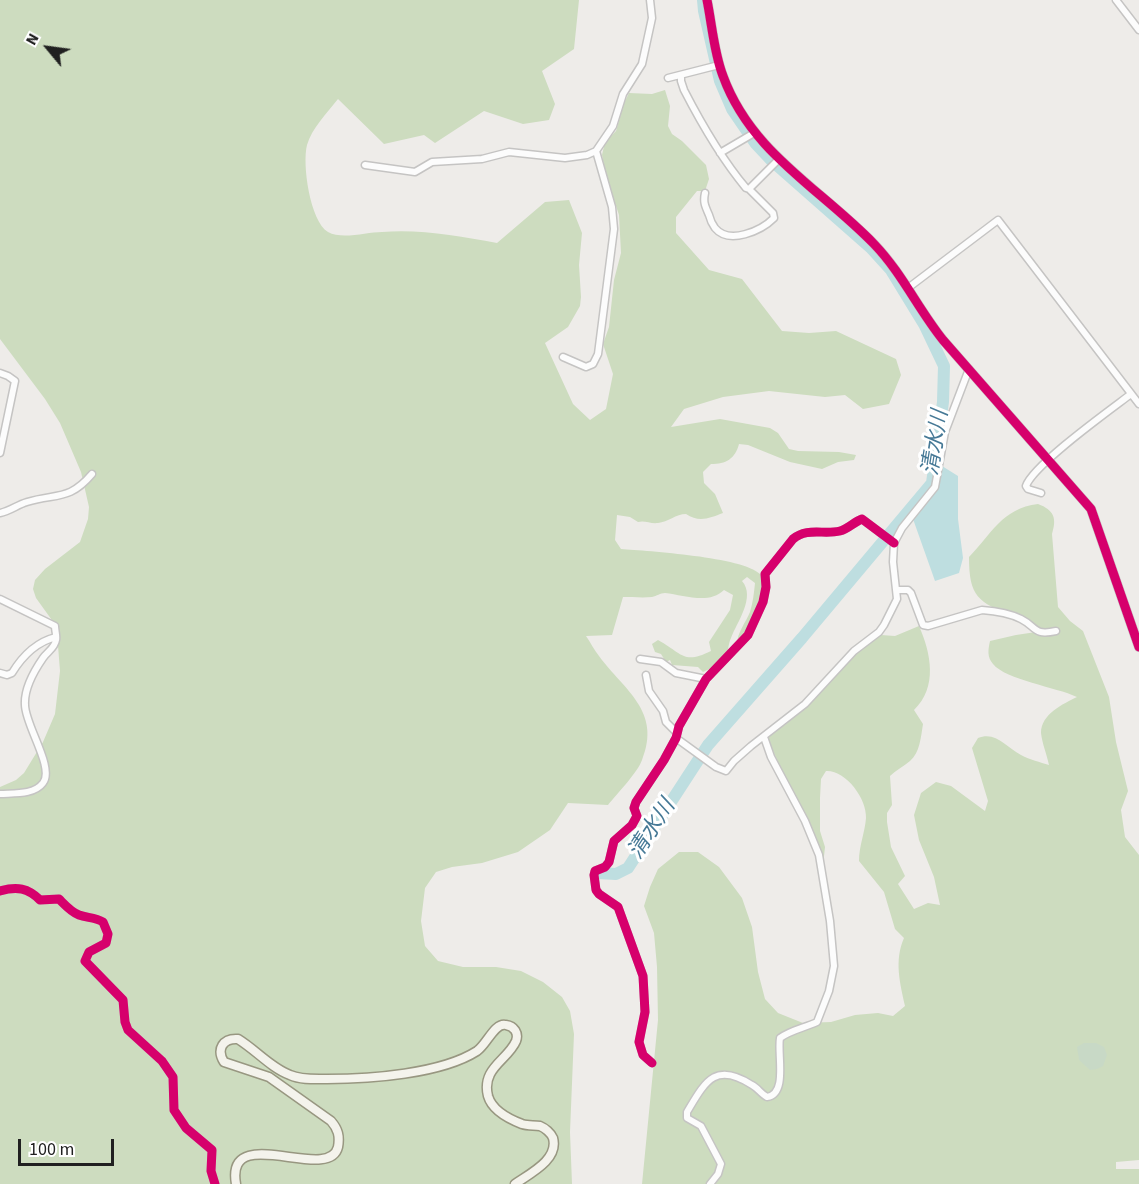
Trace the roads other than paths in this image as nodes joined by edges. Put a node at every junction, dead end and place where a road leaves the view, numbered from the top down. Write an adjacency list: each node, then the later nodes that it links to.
1 (650, 0): 9 (street)
2 (707, 0): 5 (street)
3 (1116, 0): 4 (street)
4 (1139, 30)
5 (719, 65): 6 (street); 8 (street)
6 (681, 75): 7 (street); 10 (street)
7 (668, 78)
8 (754, 133): 10 (street); 11 (street)
9 (596, 150): 12 (street); 16 (street)
10 (720, 153): 13 (street)
11 (778, 160): 13 (street); 15 (street)
12 (365, 165)
13 (749, 189): 14 (street)
14 (705, 193)
15 (908, 288): 17 (street); 19 (street)
16 (563, 357)
17 (969, 369): 22 (street); 26 (street)
18 (0, 374): 21 (street)
19 (1131, 394): 20 (street); 22 (street)
20 (1139, 404)
21 (0, 453)
22 (1049, 459): 24 (street); 31 (street)
23 (92, 474): 25 (street)
24 (1041, 493)
25 (0, 513)
26 (894, 543): 27 (street); 35 (street)
27 (897, 590): 29 (street); 37 (street)
28 (0, 599): 30 (street)
29 (1056, 631)
30 (57, 637): 33 (street); 38 (street)
31 (1138, 642)
32 (640, 659): 35 (street)
33 (0, 673)
34 (646, 675): 36 (street)
35 (706, 679): 36 (street)
36 (676, 735): 37 (street); 40 (street)
37 (764, 737): 44 (street)
38 (0, 794)
39 (0, 891): 41 (street)
40 (652, 1063)
41 (215, 1184)
42 (236, 1184): 43 (main road)
43 (514, 1184)
44 (710, 1184)

